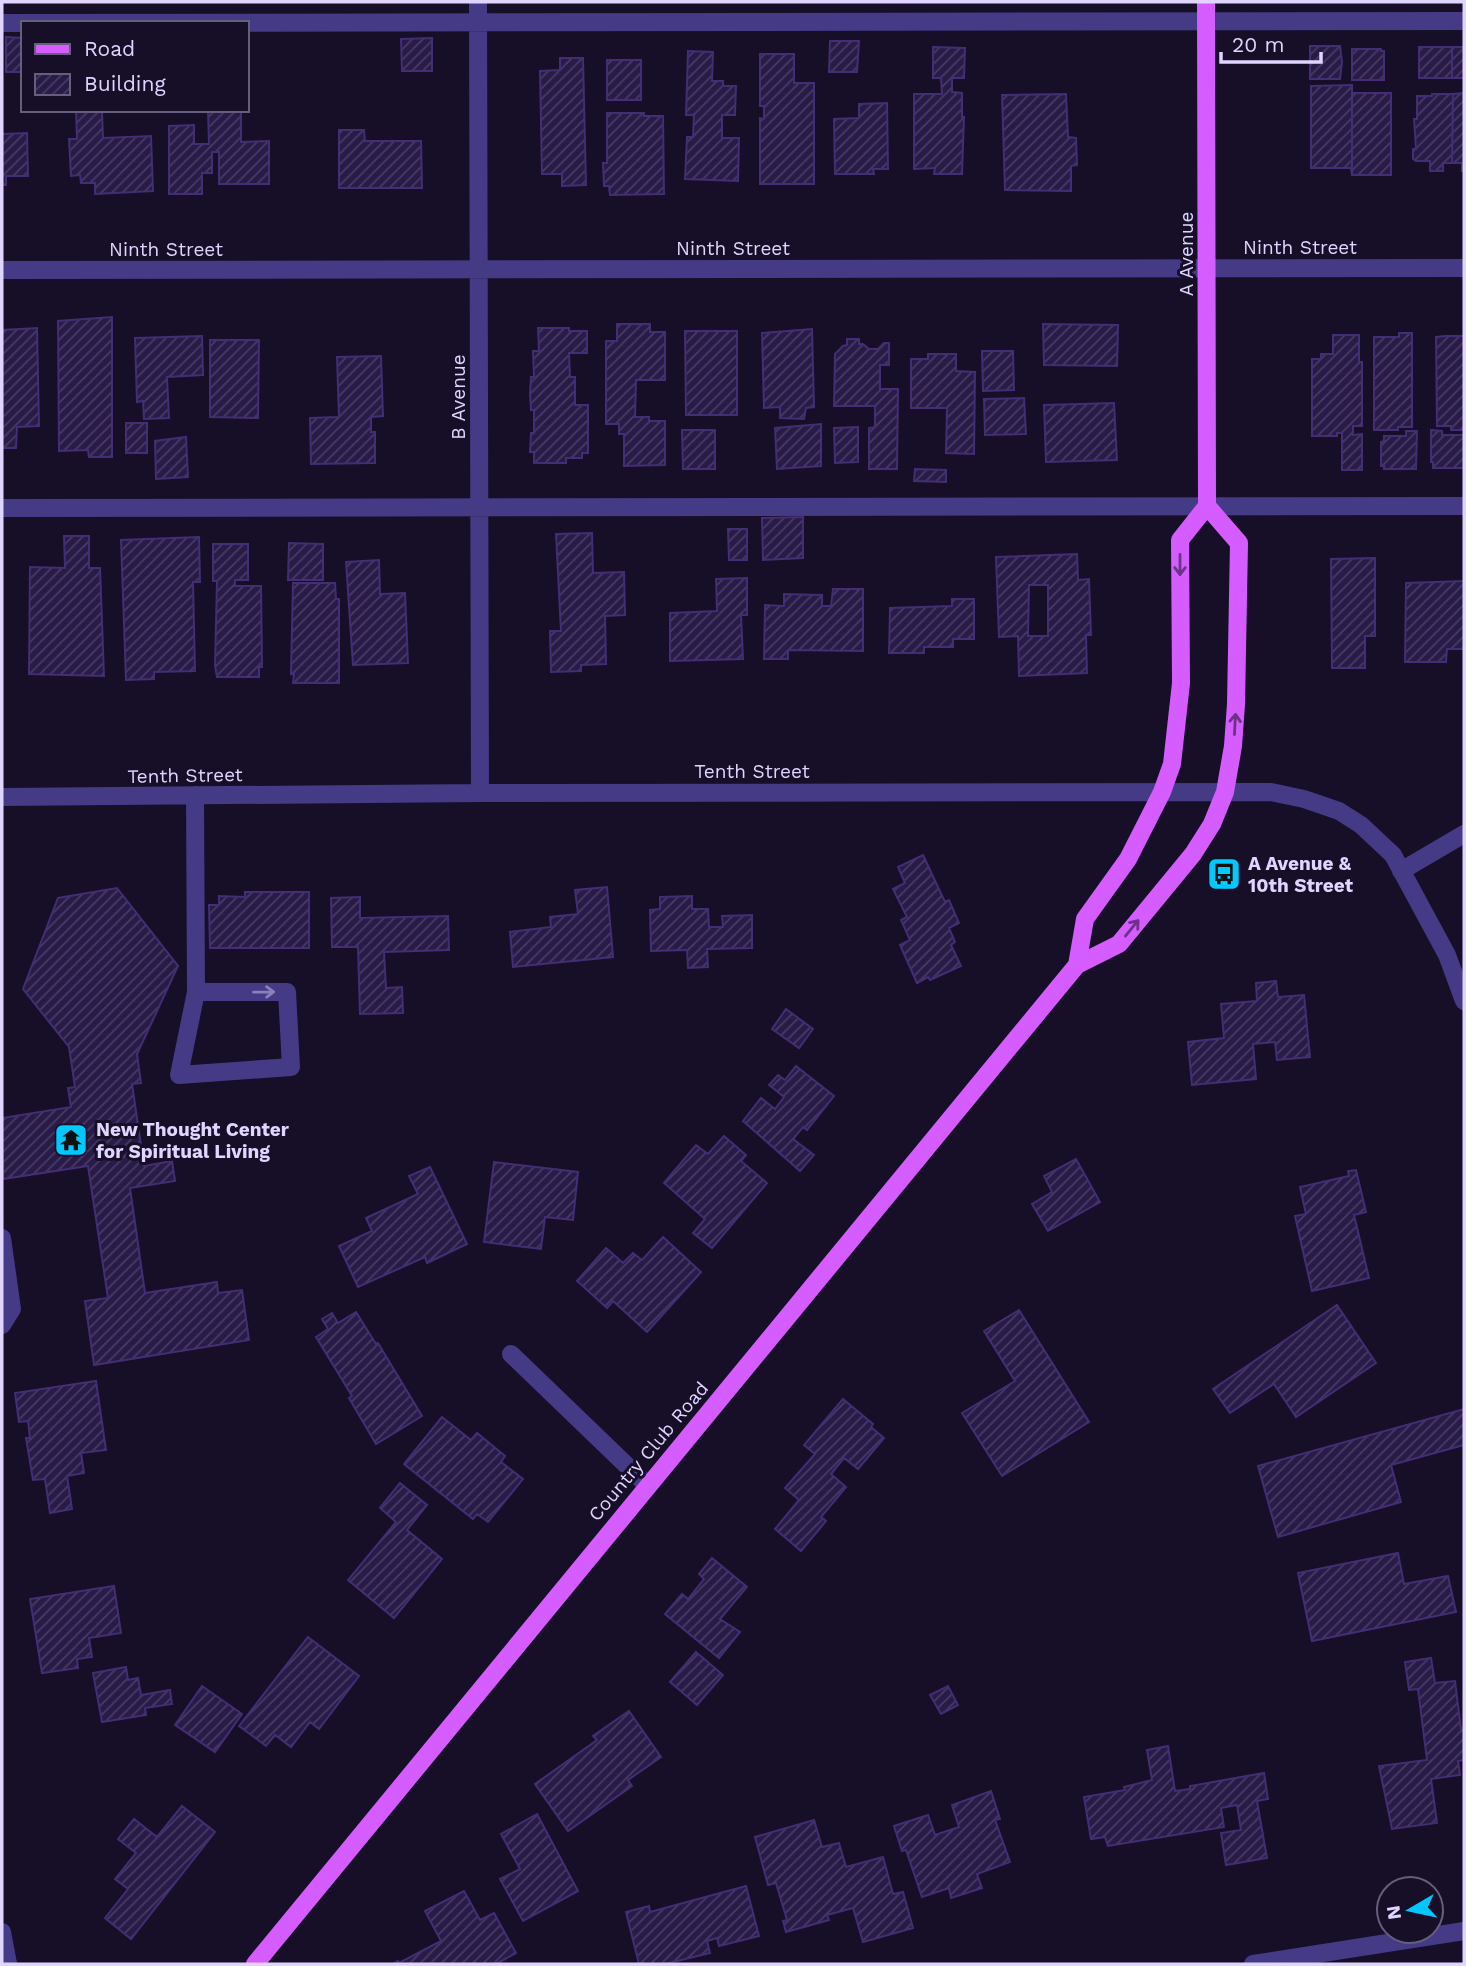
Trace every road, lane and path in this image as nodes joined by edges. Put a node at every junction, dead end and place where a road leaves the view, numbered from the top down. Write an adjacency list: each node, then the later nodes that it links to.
1 (478, 2): 6 (street, B Avenue)
2 (1206, 2): 3 (main road, A Avenue)
3 (1206, 21): 4 (street); 6 (street); 9 (main road, A Avenue)
4 (1464, 21)
5 (248, 22): 6 (street)
6 (478, 22): 11 (street, B Avenue)
7 (2, 23): 8 (street)
8 (21, 23)
9 (1207, 268): 10 (street, Ninth Street); 11 (street, Ninth Street); 13 (main road, A Avenue)
10 (1464, 268)
11 (478, 269): 12 (street, Ninth Street); 16 (street, B Avenue)
12 (2, 270)
13 (1207, 506): 14 (street); 16 (street); 17 (main road, one-way to 17); 18 (main road, one-way to 13)
14 (1464, 506)
15 (2, 508): 16 (street)
16 (479, 508): 19 (street, B Avenue)
17 (1162, 792): 18 (street, Tenth Street); 19 (street, Tenth Street); 24 (main road, Country Club Road)
18 (1225, 792): 23 (street, Tenth Street); 24 (main road, Country Club Road, one-way to 18)
19 (480, 793): 20 (street, Tenth Street)
20 (195, 795): 21 (street, Tenth Street); 25 (street)
21 (2, 797)
22 (1464, 834): 23 (street)
23 (1401, 871): 26 (street, Tenth Street)
24 (1077, 965): 30 (main road, Country Club Road)
25 (196, 992): 25 (street, one-way to 25)
26 (1464, 1001)
27 (2, 1238): 28 (street)
28 (2, 1325)
29 (510, 1354): 30 (street)
30 (647, 1485): 34 (main road, Country Club Road)
31 (1464, 1931): 35 (street)
32 (2, 1932): 33 (street)
33 (8, 1964)
34 (255, 1964)
35 (1252, 1964)

